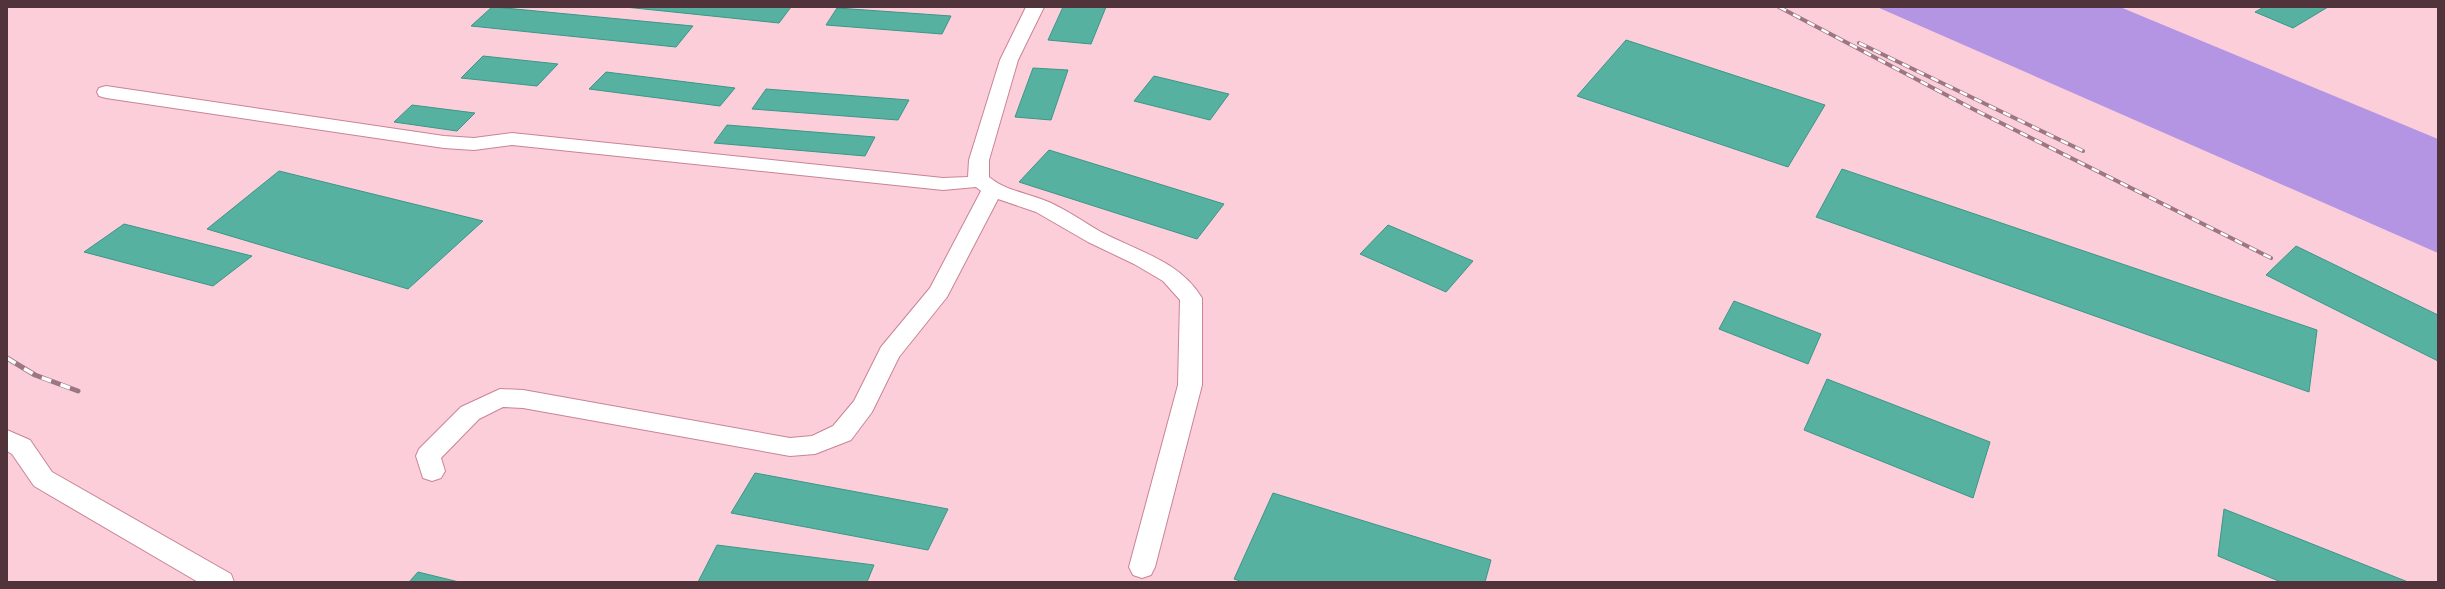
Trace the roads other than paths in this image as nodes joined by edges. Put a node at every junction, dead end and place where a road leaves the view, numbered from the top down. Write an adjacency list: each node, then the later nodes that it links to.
1 (1036, 7): 3 (street)
2 (106, 92): 3 (street)
3 (986, 185): 5 (street); 6 (street)
4 (7, 439): 7 (street)
5 (432, 471)
6 (1142, 567)
7 (221, 582)

